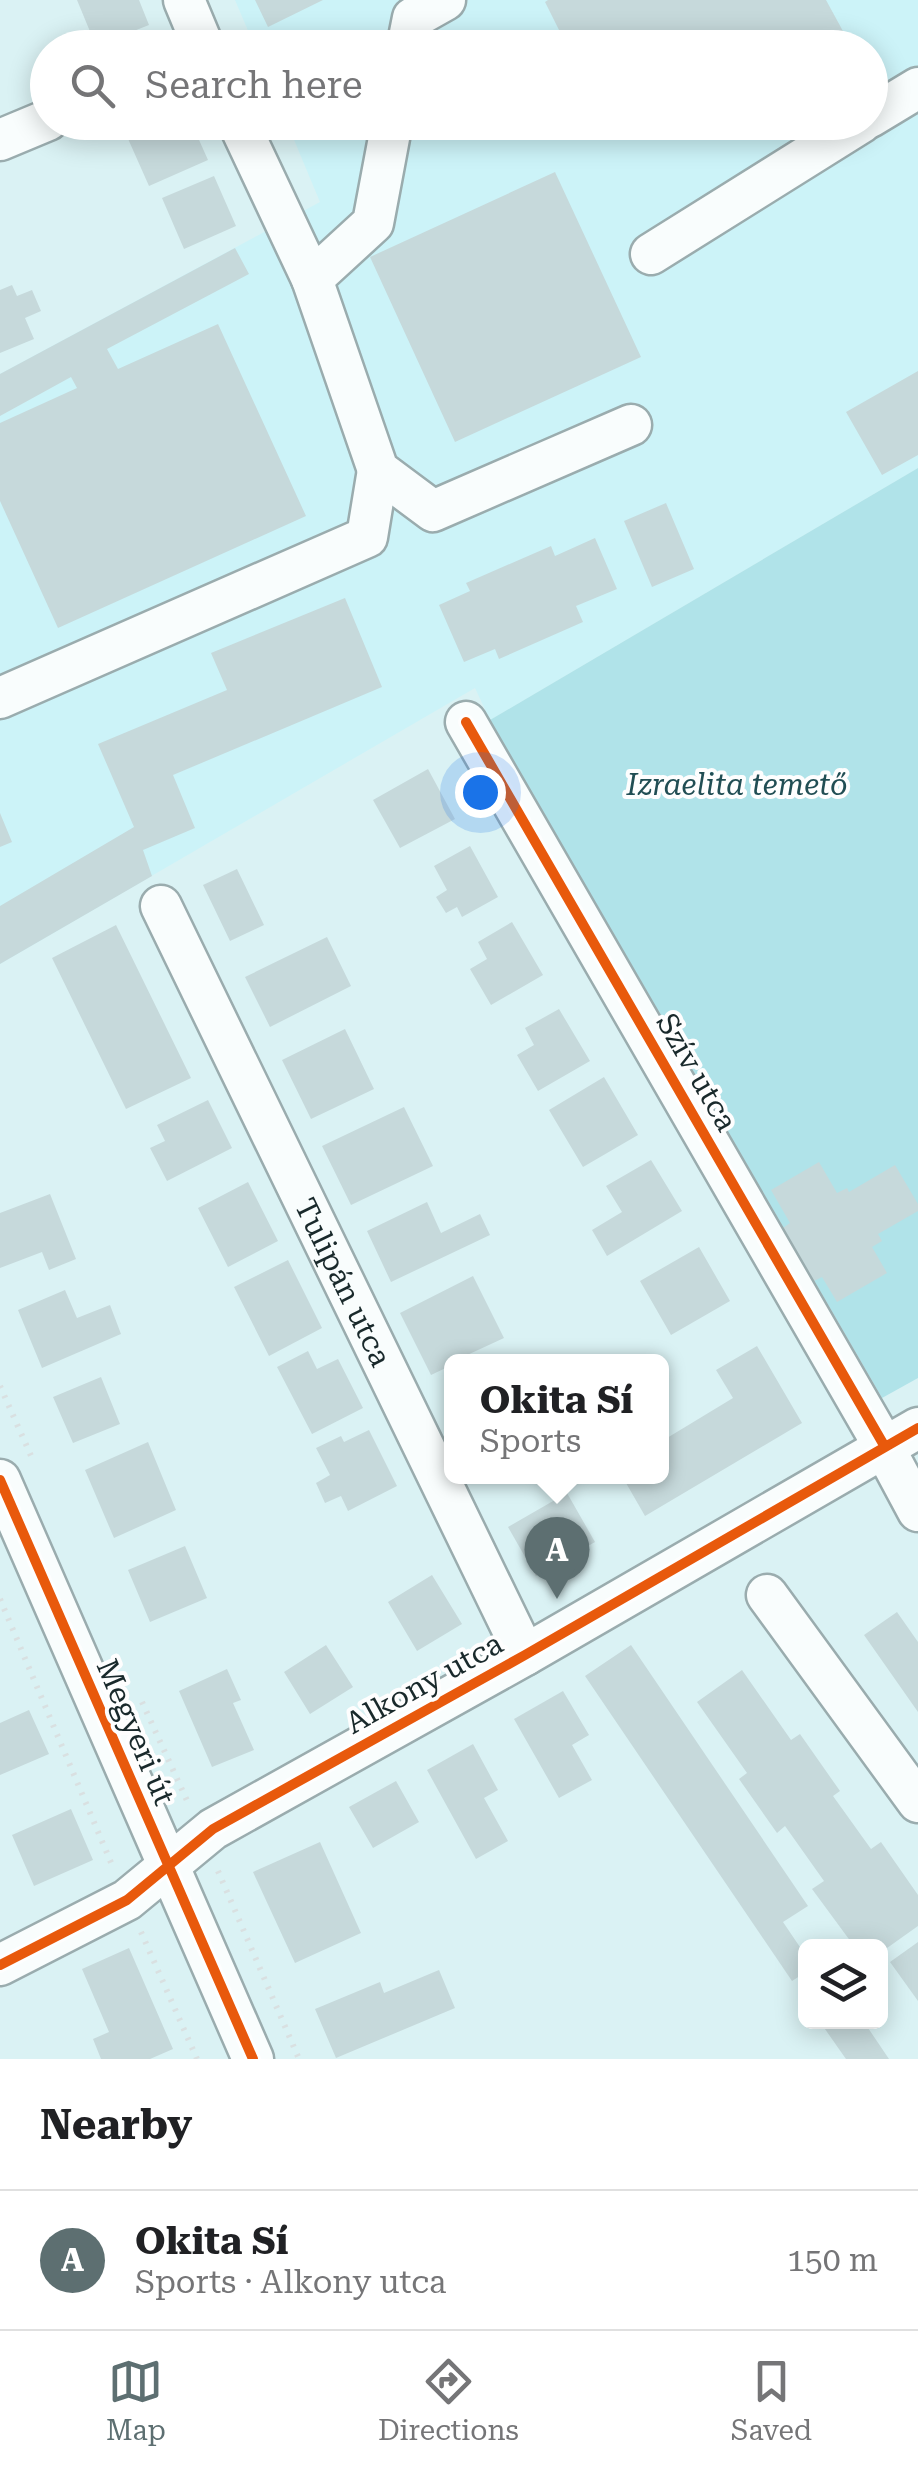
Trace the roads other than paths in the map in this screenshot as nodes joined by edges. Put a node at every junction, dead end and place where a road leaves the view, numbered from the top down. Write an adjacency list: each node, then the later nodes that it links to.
1 (184, 0): 3 (street)
2 (444, 0): 4 (street)
3 (196, 30)
4 (411, 30)
5 (918, 88): 6 (street)
6 (888, 106)
7 (30, 128): 8 (street)
8 (0, 140)
9 (246, 140): 13 (street)
10 (388, 140): 13 (street)
11 (833, 140): 12 (street)
12 (651, 254)
13 (312, 278): 15 (street)
14 (631, 425): 16 (street)
15 (378, 470): 16 (street); 17 (street)
16 (433, 511): 17 (street)
17 (366, 538): 18 (street)
18 (0, 698)
19 (466, 722): 21 (street, Szív utca)
20 (161, 906): 25 (street, Tulipán utca)
21 (901, 1438): 23 (street, Szív utca); 25 (street, Alkony utca)
22 (0, 1480): 27 (street, Megyeri út)
23 (918, 1511)
24 (767, 1595): 26 (street)
25 (525, 1655): 27 (street, Alkony utca)
26 (918, 1802)
27 (168, 1868): 28 (street, Alkony utca); 29 (street, Megyeri út)
28 (0, 1965)
29 (253, 2059)

